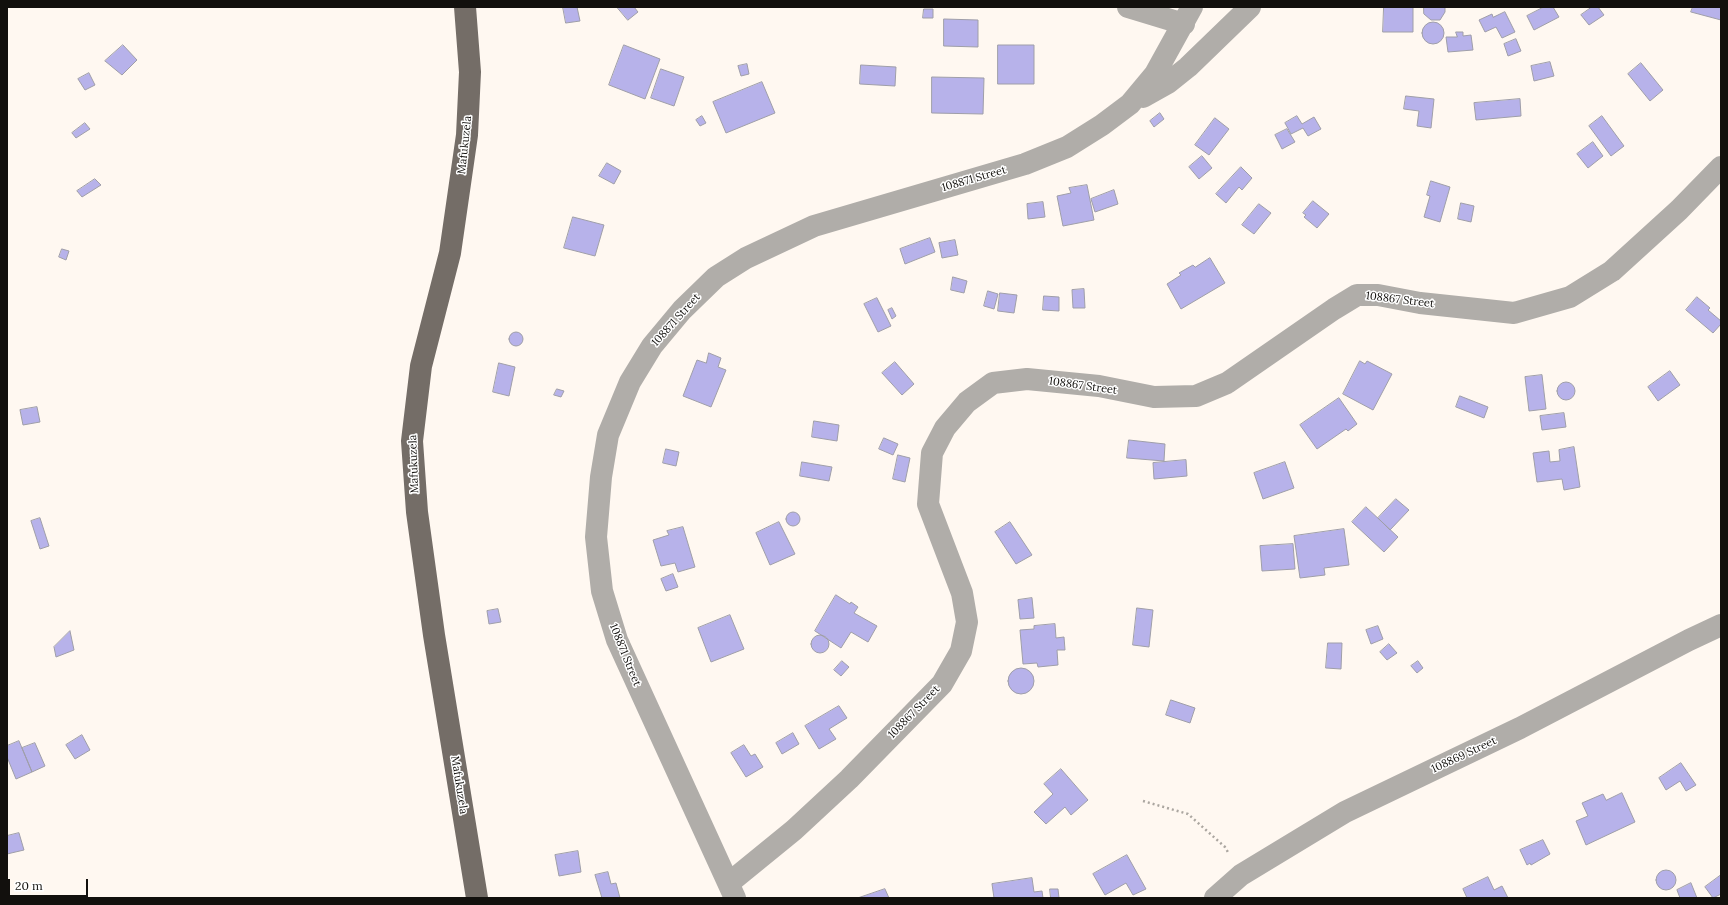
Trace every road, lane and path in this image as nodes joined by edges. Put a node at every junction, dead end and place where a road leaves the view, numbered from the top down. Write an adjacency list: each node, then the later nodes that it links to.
1 (465, 7): 11 (main road, Mafukuzela)
2 (1128, 7): 4 (street)
3 (1250, 7): 5 (street)
4 (1188, 15): 5 (street, 108871 Street)
5 (1130, 104): 10 (street, 108871 Street)
6 (1721, 167): 10 (street, 108867 Street)
7 (1721, 625): 9 (street, 108869 Street)
8 (1143, 802): 9 (path)
9 (1241, 875): 12 (street, 108869 Street)
10 (732, 891)
11 (477, 898)
12 (1215, 898)

